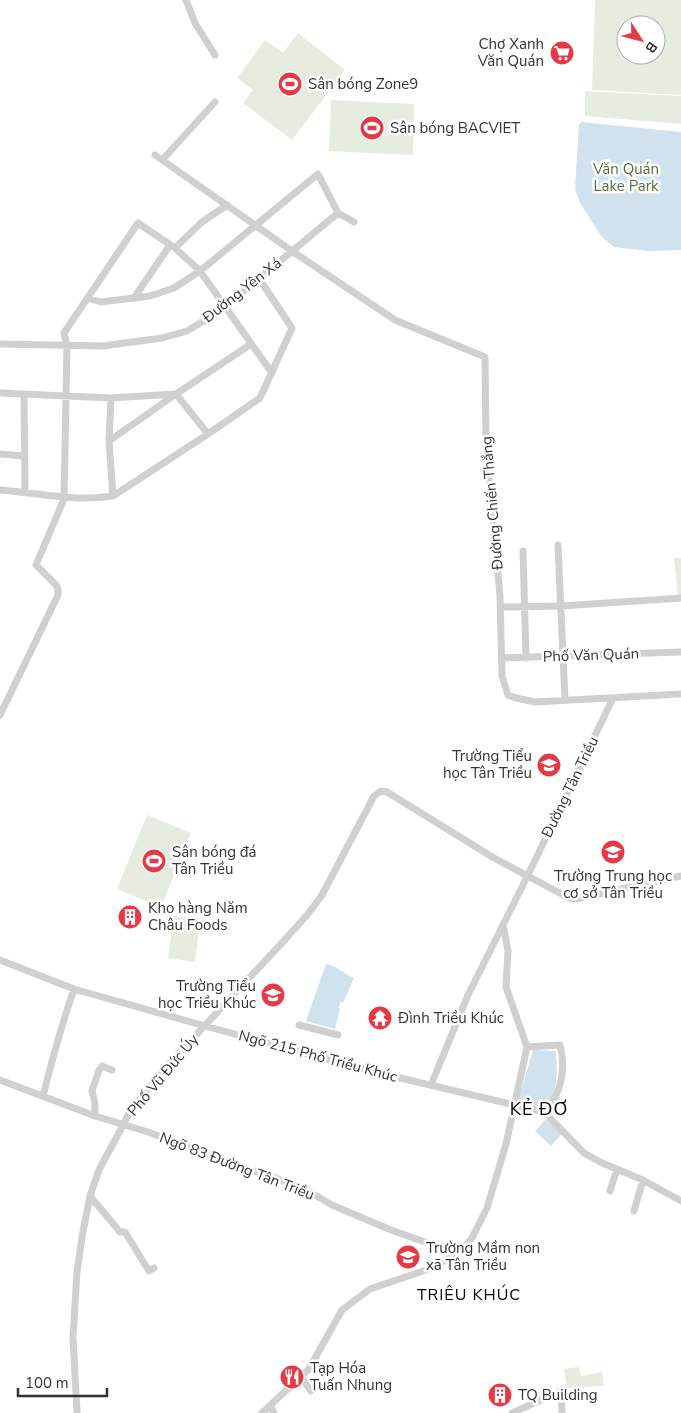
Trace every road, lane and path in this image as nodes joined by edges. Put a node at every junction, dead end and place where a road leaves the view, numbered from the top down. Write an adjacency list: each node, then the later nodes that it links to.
1 (186, 0): 2 (street)
2 (215, 55)
3 (215, 102): 5 (street)
4 (156, 155): 5 (street)
5 (163, 160): 6 (street)
6 (227, 205): 9 (street); 10 (street)
7 (338, 214): 8 (street); 9 (street); 11 (street, Đường Yên Xá)
8 (354, 222)
9 (256, 225): 11 (street); 12 (street)
10 (172, 247): 12 (street); 14 (street); 15 (street)
11 (292, 251): 13 (street, Đường Yên Xá); 39 (street, Đường Chiến Thắng)
12 (200, 271): 15 (street); 16 (street)
13 (260, 280): 16 (street, Đường Yên Xá); 20 (street)
14 (88, 298): 15 (street); 19 (street)
15 (134, 298)
16 (226, 307): 18 (street); 19 (street, Đường Yên Xá)
17 (0, 344): 19 (street, Đường Yên Xá)
18 (251, 344): 20 (street); 23 (street)
19 (67, 345): 24 (street)
20 (272, 373): 26 (street)
21 (0, 393): 22 (street)
22 (24, 394): 24 (street); 29 (street)
23 (176, 394): 25 (street); 26 (street); 27 (street)
24 (65, 396): 25 (street); 33 (street)
25 (111, 398): 27 (street)
26 (208, 434): 32 (street)
27 (109, 441): 32 (street)
28 (0, 454): 29 (street)
29 (24, 456): 31 (street)
30 (0, 490): 31 (street)
31 (25, 492): 33 (street)
32 (113, 496): 33 (street)
33 (64, 498): 47 (street)
34 (558, 545): 38 (street)
35 (523, 551): 37 (street)
36 (681, 598): 38 (street)
37 (524, 606): 38 (street); 39 (street); 43 (street)
38 (560, 606): 41 (street)
39 (501, 607): 42 (street, Đường Chiến Thắng)
40 (681, 652): 41 (street, Phố Văn Quán)
41 (563, 657): 43 (street, Phố Văn Quán); 46 (street)
42 (502, 658): 43 (street, Phố Văn Quán); 46 (street, Đường Chiến Thắng)
43 (526, 658)
44 (681, 694): 45 (street, Đường Chiến Thắng)
45 (613, 698): 46 (street, Đường Chiến Thắng); 49 (street, Đường Tân Triều)
46 (565, 700)
47 (0, 715)
48 (681, 876): 49 (street)
49 (527, 877): 50 (street, Đường Tân Triều); 54 (street, Phố Vũ Đức Úy)
50 (503, 925): 56 (street); 59 (street, Đường Tân Triều)
51 (0, 960): 52 (street, Ngõ 215 Phố Triều Khúc)
52 (74, 989): 54 (street, Ngõ 215 Phố Triều Khúc); 60 (street)
53 (299, 1025): 55 (street)
54 (204, 1026): 59 (street, Ngõ 215 Phố Triều Khúc); 64 (street, Phố Vũ Đức Úy)
55 (338, 1035)
56 (527, 1047): 61 (street); 62 (street)
57 (112, 1070): 63 (street)
58 (0, 1080): 60 (street, Ngõ 83 Đường Tân Triều)
59 (431, 1085): 61 (street, Ngõ 215 Phố Triều Khúc)
60 (42, 1096): 63 (street, Ngõ 83 Đường Tân Triều)
61 (514, 1105): 62 (street, Ngõ 215 Phố Triều Khúc); 71 (street)
62 (544, 1112): 65 (street)
63 (95, 1116): 64 (street, Ngõ 83 Đường Tân Triều)
64 (123, 1124): 68 (street, Phố Vũ Đức Úy); 71 (street, Ngõ 83 Đường Tân Triều)
65 (617, 1169): 66 (street); 67 (street)
66 (644, 1180): 69 (street); 70 (street)
67 (610, 1191)
68 (90, 1196): 72 (street); 76 (street, Phố Vũ Đức Úy)
69 (681, 1202)
70 (634, 1211)
71 (456, 1253): 73 (street)
72 (154, 1268)
73 (300, 1377): 74 (street); 75 (street)
74 (311, 1390)
75 (270, 1406): 77 (street); 78 (street)
76 (77, 1413)
77 (262, 1413)
78 (274, 1413)
79 (512, 1413): 80 (street)
80 (562, 1413)

